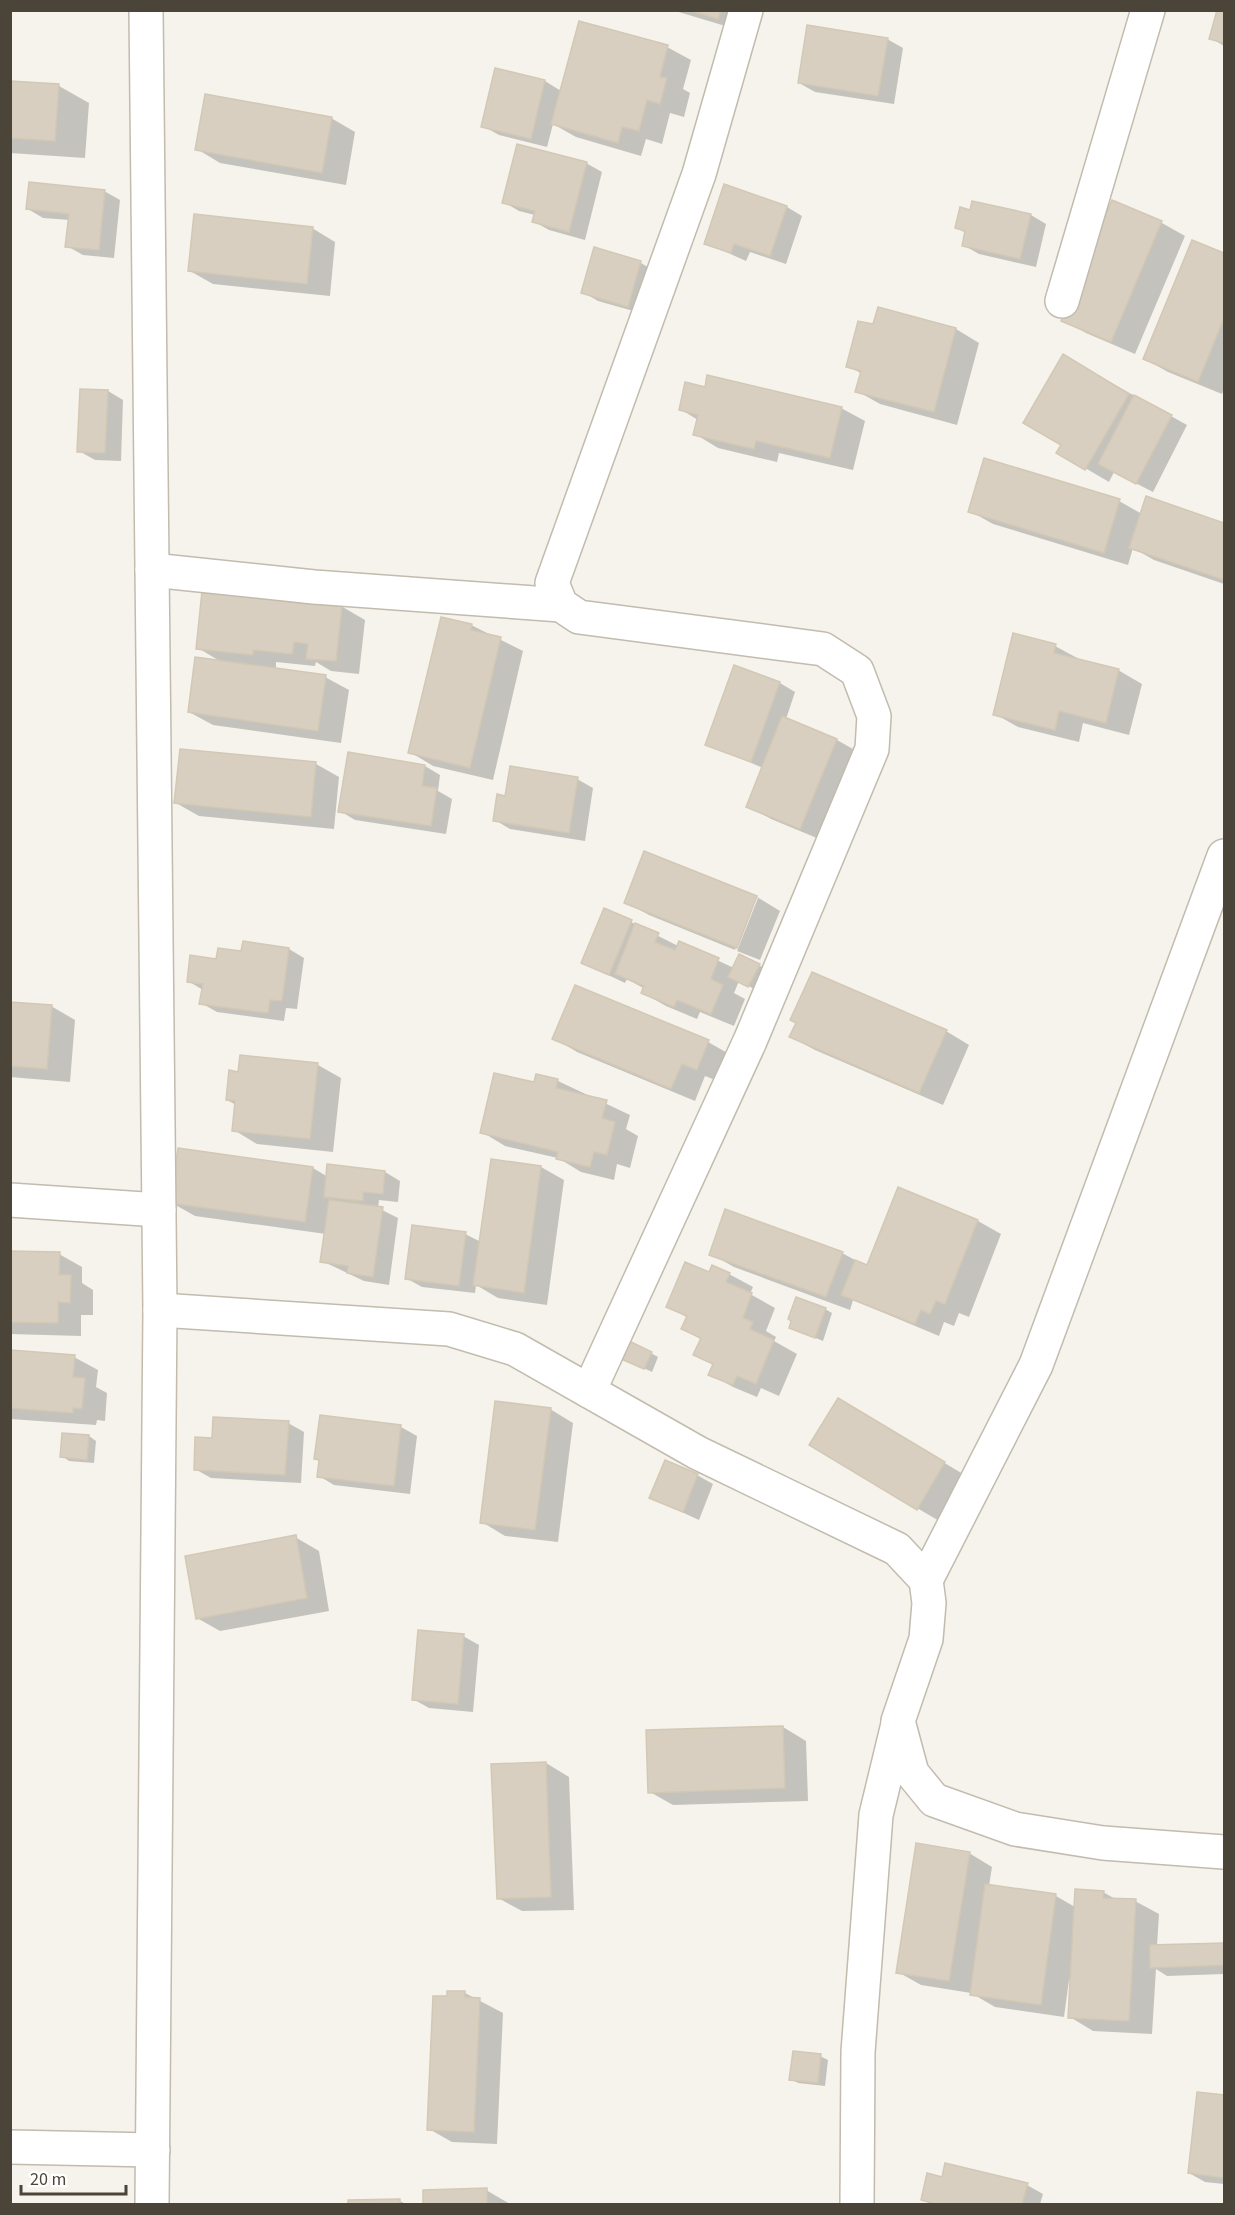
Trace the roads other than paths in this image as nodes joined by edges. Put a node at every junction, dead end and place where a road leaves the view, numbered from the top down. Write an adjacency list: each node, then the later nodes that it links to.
1 (146, 10): 5 (street)
2 (746, 10): 6 (street)
3 (1148, 10): 4 (street)
4 (1062, 301)
5 (152, 570): 6 (street); 9 (street)
6 (561, 605): 11 (street)
7 (1224, 856): 12 (street)
8 (10, 1200): 9 (street)
9 (159, 1210): 10 (street)
10 (160, 1310): 11 (street); 16 (street)
11 (589, 1391): 12 (street)
12 (926, 1580): 13 (street)
13 (898, 1721): 14 (street); 18 (street)
14 (1224, 1852)
15 (10, 2147): 16 (street)
16 (153, 2150): 17 (street)
17 (152, 2205)
18 (857, 2205)

